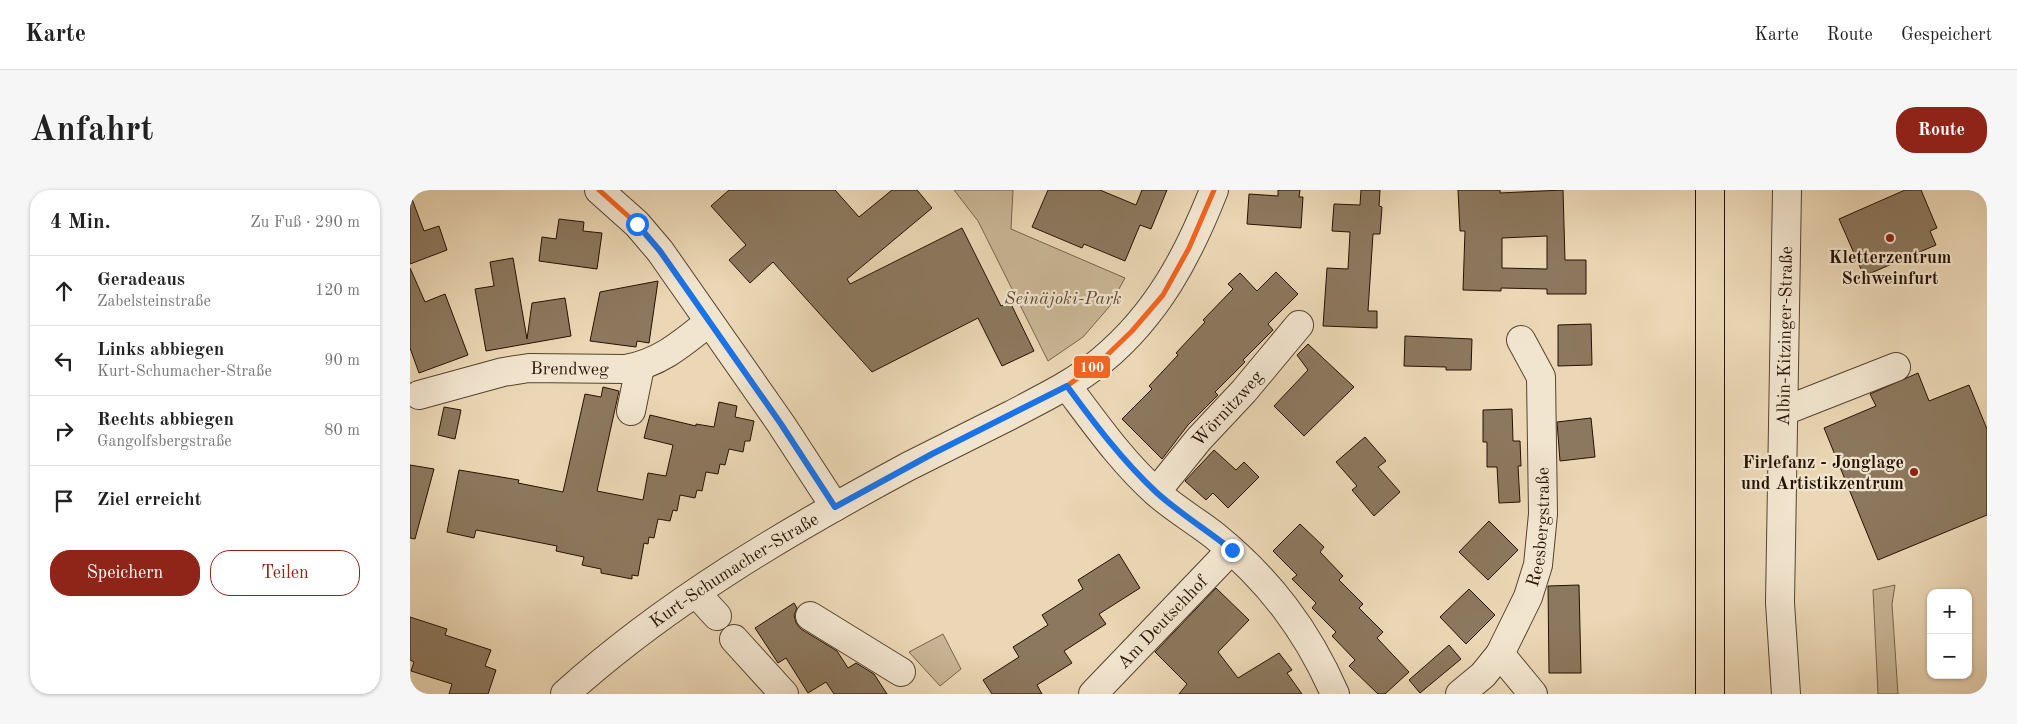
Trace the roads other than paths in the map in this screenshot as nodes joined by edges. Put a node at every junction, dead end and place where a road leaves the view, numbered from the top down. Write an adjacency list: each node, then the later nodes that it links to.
1 (599, 190): 5 (street)
2 (1214, 190): 10 (street, Kurt-Schumacher-Straße)
3 (1710, 190): 29 (main road)
4 (1787, 190): 13 (street, Albin-Kitzinger-Straße)
5 (709, 322): 8 (street, Brendweg); 15 (street)
6 (1299, 326): 14 (street, Wörnitzweg)
7 (1521, 340): 21 (street, Reesbergstraße)
8 (640, 367): 11 (street, Brendweg); 12 (street)
9 (1896, 367): 13 (street)
10 (1067, 386): 14 (street); 15 (street, Kurt-Schumacher-Straße)
11 (420, 395)
12 (631, 411)
13 (1784, 411): 30 (street, Albin-Kitzinger-Straße)
14 (1156, 492): 16 (street)
15 (835, 507): 17 (street, Kurt-Schumacher-Straße)
16 (1232, 550): 25 (street, Am Deutschhof); 26 (street)
17 (696, 593): 18 (street); 23 (street, Kurt-Schumacher-Straße)
18 (717, 616)
19 (810, 616): 22 (street)
20 (734, 639): 24 (street)
21 (1500, 654): 27 (street, Reesbergstraße); 28 (street)
22 (901, 672)
23 (565, 694)
24 (784, 694)
25 (1093, 694)
26 (1335, 694)
27 (1460, 694)
28 (1532, 694)
29 (1710, 694)
30 (1786, 694)

